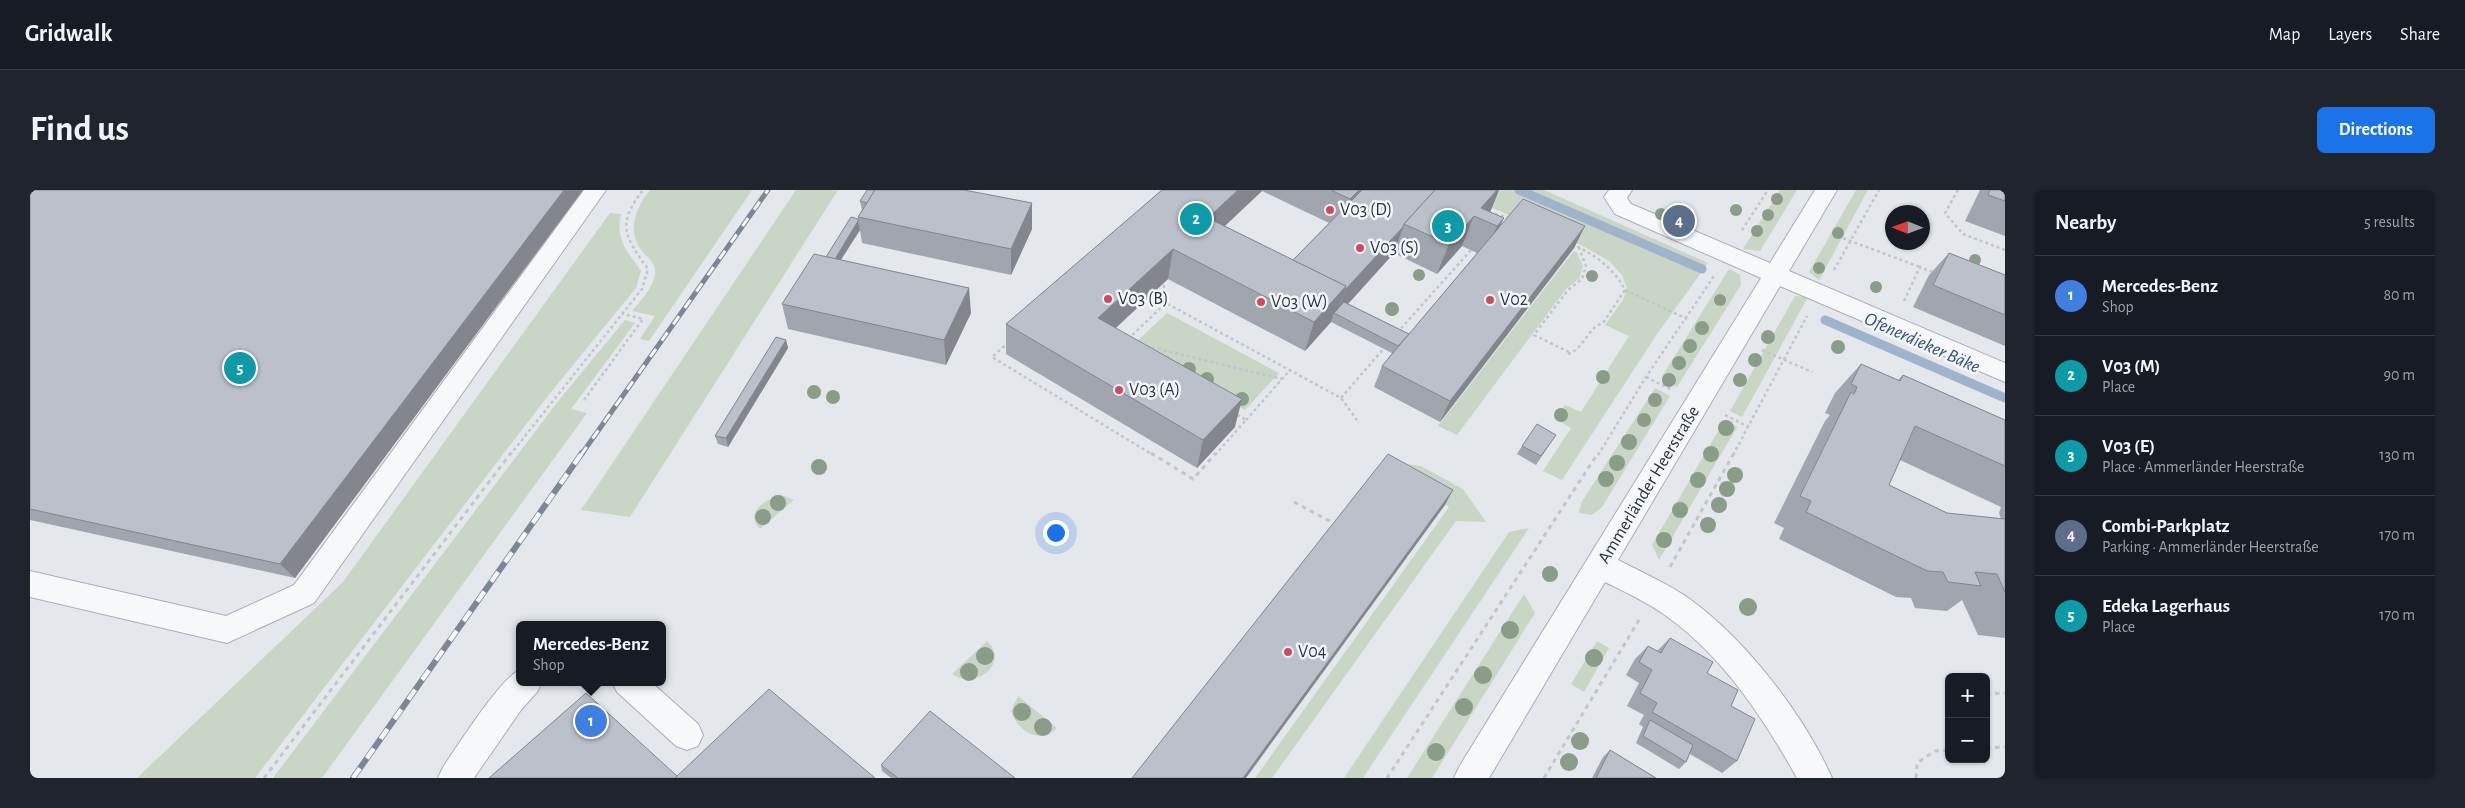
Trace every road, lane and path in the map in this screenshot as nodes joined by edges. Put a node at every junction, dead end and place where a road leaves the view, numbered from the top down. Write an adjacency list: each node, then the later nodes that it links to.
1 (595, 190): 49 (street)
2 (643, 190): 25 (path)
3 (1620, 190): 18 (street)
4 (1826, 190): 11 (street, Ammerländer Heerstraße)
5 (1879, 190): 12 (path)
6 (1958, 190): 16 (path)
7 (1491, 212): 8 (path)
8 (1499, 216): 9 (path); 10 (path)
9 (1515, 219)
10 (1494, 222)
11 (1806, 225): 12 (path); 18 (street, Ammerländer Heerstraße)
12 (1850, 241): 17 (path); 23 (path)
13 (1569, 243): 14 (path)
14 (1578, 247): 22 (path); 22 (path)
15 (1471, 250): 30 (path)
16 (2005, 250)
17 (1920, 267): 19 (path); 27 (path)
18 (1776, 274): 23 (street); 31 (street, Ammerländer Heerstraße)
19 (1938, 274)
20 (1162, 276): 24 (path)
21 (1706, 289): 26 (path)
22 (1625, 290): 26 (path)
23 (1820, 294): 27 (street); 36 (path)
24 (1166, 303): 32 (path); 37 (path)
25 (622, 314): 42 (path); 59 (path)
26 (1687, 319): 61 (path)
27 (1893, 324): 39 (street)
28 (1119, 336): 32 (path)
29 (1015, 337): 44 (path)
30 (1393, 337)
31 (1737, 338): 36 (path); 48 (street, Ammerländer Heerstraße)
32 (1127, 340): 33 (path)
33 (1132, 343)
34 (1387, 344): 41 (path)
35 (1142, 345): 40 (path)
36 (1784, 361): 38 (path); 50 (path)
37 (1290, 370): 40 (path); 41 (path)
38 (1812, 372)
39 (2005, 373)
40 (1282, 379): 44 (path)
41 (1341, 398): 45 (path)
42 (584, 400)
43 (1229, 410): 44 (path)
44 (1246, 420)
45 (1359, 424)
46 (1294, 502): 47 (path)
47 (1338, 526)
48 (1600, 565): 50 (street); 62 (street, Ammerländer Heerstraße)
49 (30, 584)
50 (1655, 594): 63 (path); 64 (street)
51 (522, 686): 60 (street)
52 (632, 686): 55 (street)
53 (2005, 693): 54 (path)
54 (1990, 694)
55 (687, 735)
56 (2005, 747): 57 (path)
57 (1990, 748)
58 (1945, 750): 65 (path)
59 (264, 778)
60 (455, 778)
61 (1386, 778)
62 (1471, 778)
63 (1544, 778)
64 (1815, 778)
65 (1916, 778)

